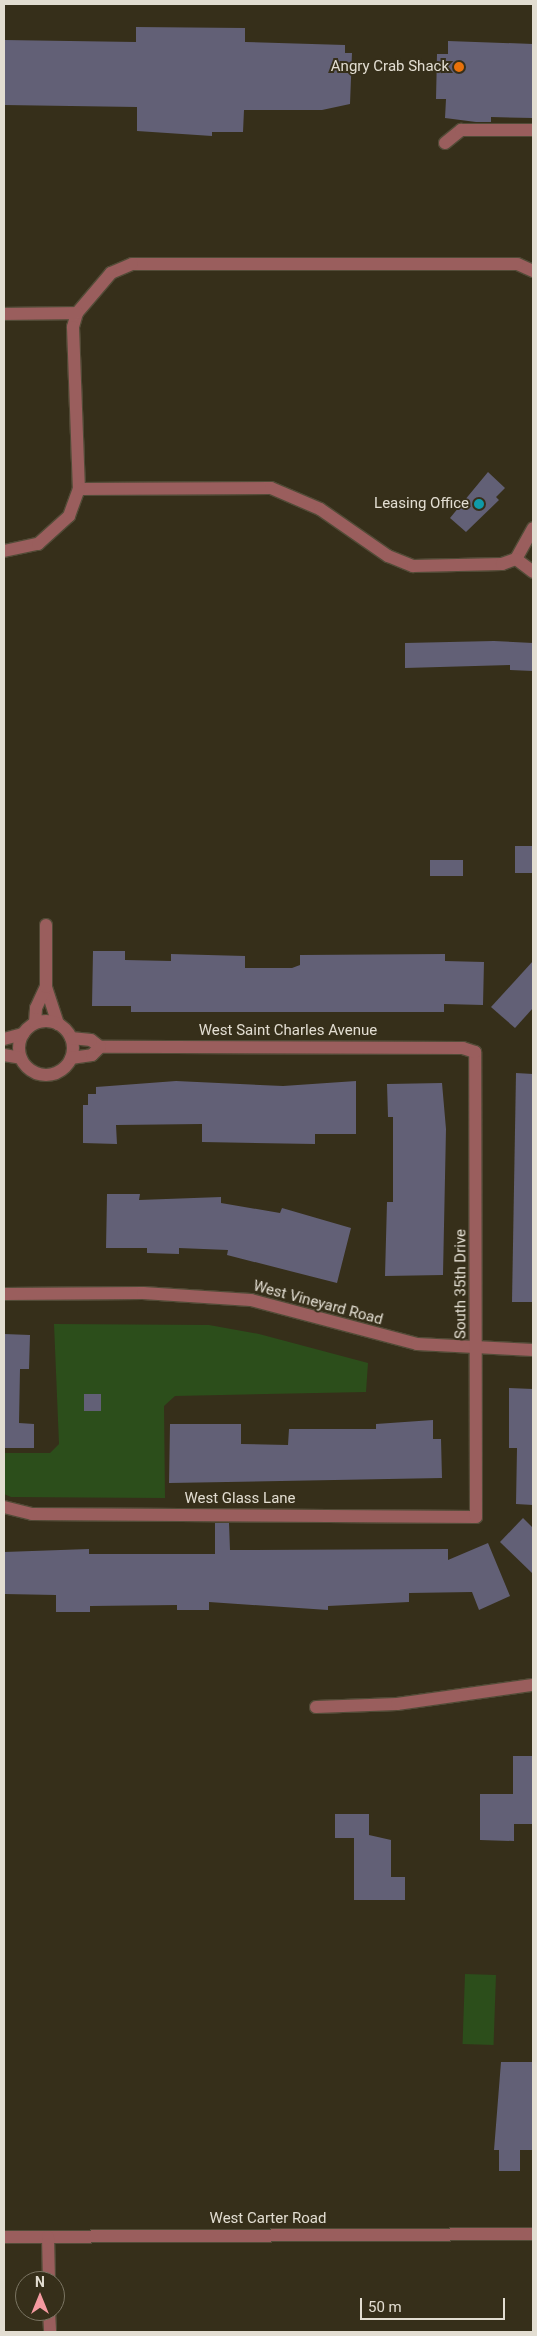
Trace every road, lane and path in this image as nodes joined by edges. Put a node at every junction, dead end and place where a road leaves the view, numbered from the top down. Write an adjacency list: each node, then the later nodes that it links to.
1 (533, 130): 2 (street)
2 (445, 143)
3 (533, 271): 4 (street)
4 (77, 313): 5 (street); 6 (street)
5 (4, 314)
6 (80, 489): 8 (street); 9 (street)
7 (531, 536): 9 (street)
8 (4, 551)
9 (516, 558): 10 (street)
10 (533, 572)
11 (46, 925): 12 (street)
12 (46, 987): 13 (street); 14 (street)
13 (35, 1023): 14 (street); 15 (street)
14 (58, 1024): 16 (street)
15 (23, 1034): 17 (street); 21 (street)
16 (71, 1038): 18 (street, West Saint Charles Avenue); 22 (street)
17 (4, 1039)
18 (100, 1047): 19 (street, West Saint Charles Avenue); 22 (street, West Saint Charles Avenue)
19 (475, 1052): 24 (street, South 35th Drive)
20 (4, 1055): 21 (street)
21 (21, 1058): 22 (street)
22 (71, 1058)
23 (4, 1294): 24 (street, West Vineyard Road)
24 (477, 1349): 25 (street, West Vineyard Road); 27 (street, South 35th Drive)
25 (533, 1350)
26 (4, 1507): 27 (street, West Glass Lane)
27 (476, 1516)
28 (533, 1684): 29 (street)
29 (316, 1707)
30 (533, 2234): 32 (street, West Carter Road)
31 (4, 2237): 32 (street, West Carter Road)
32 (48, 2237): 33 (street)
33 (49, 2271)

